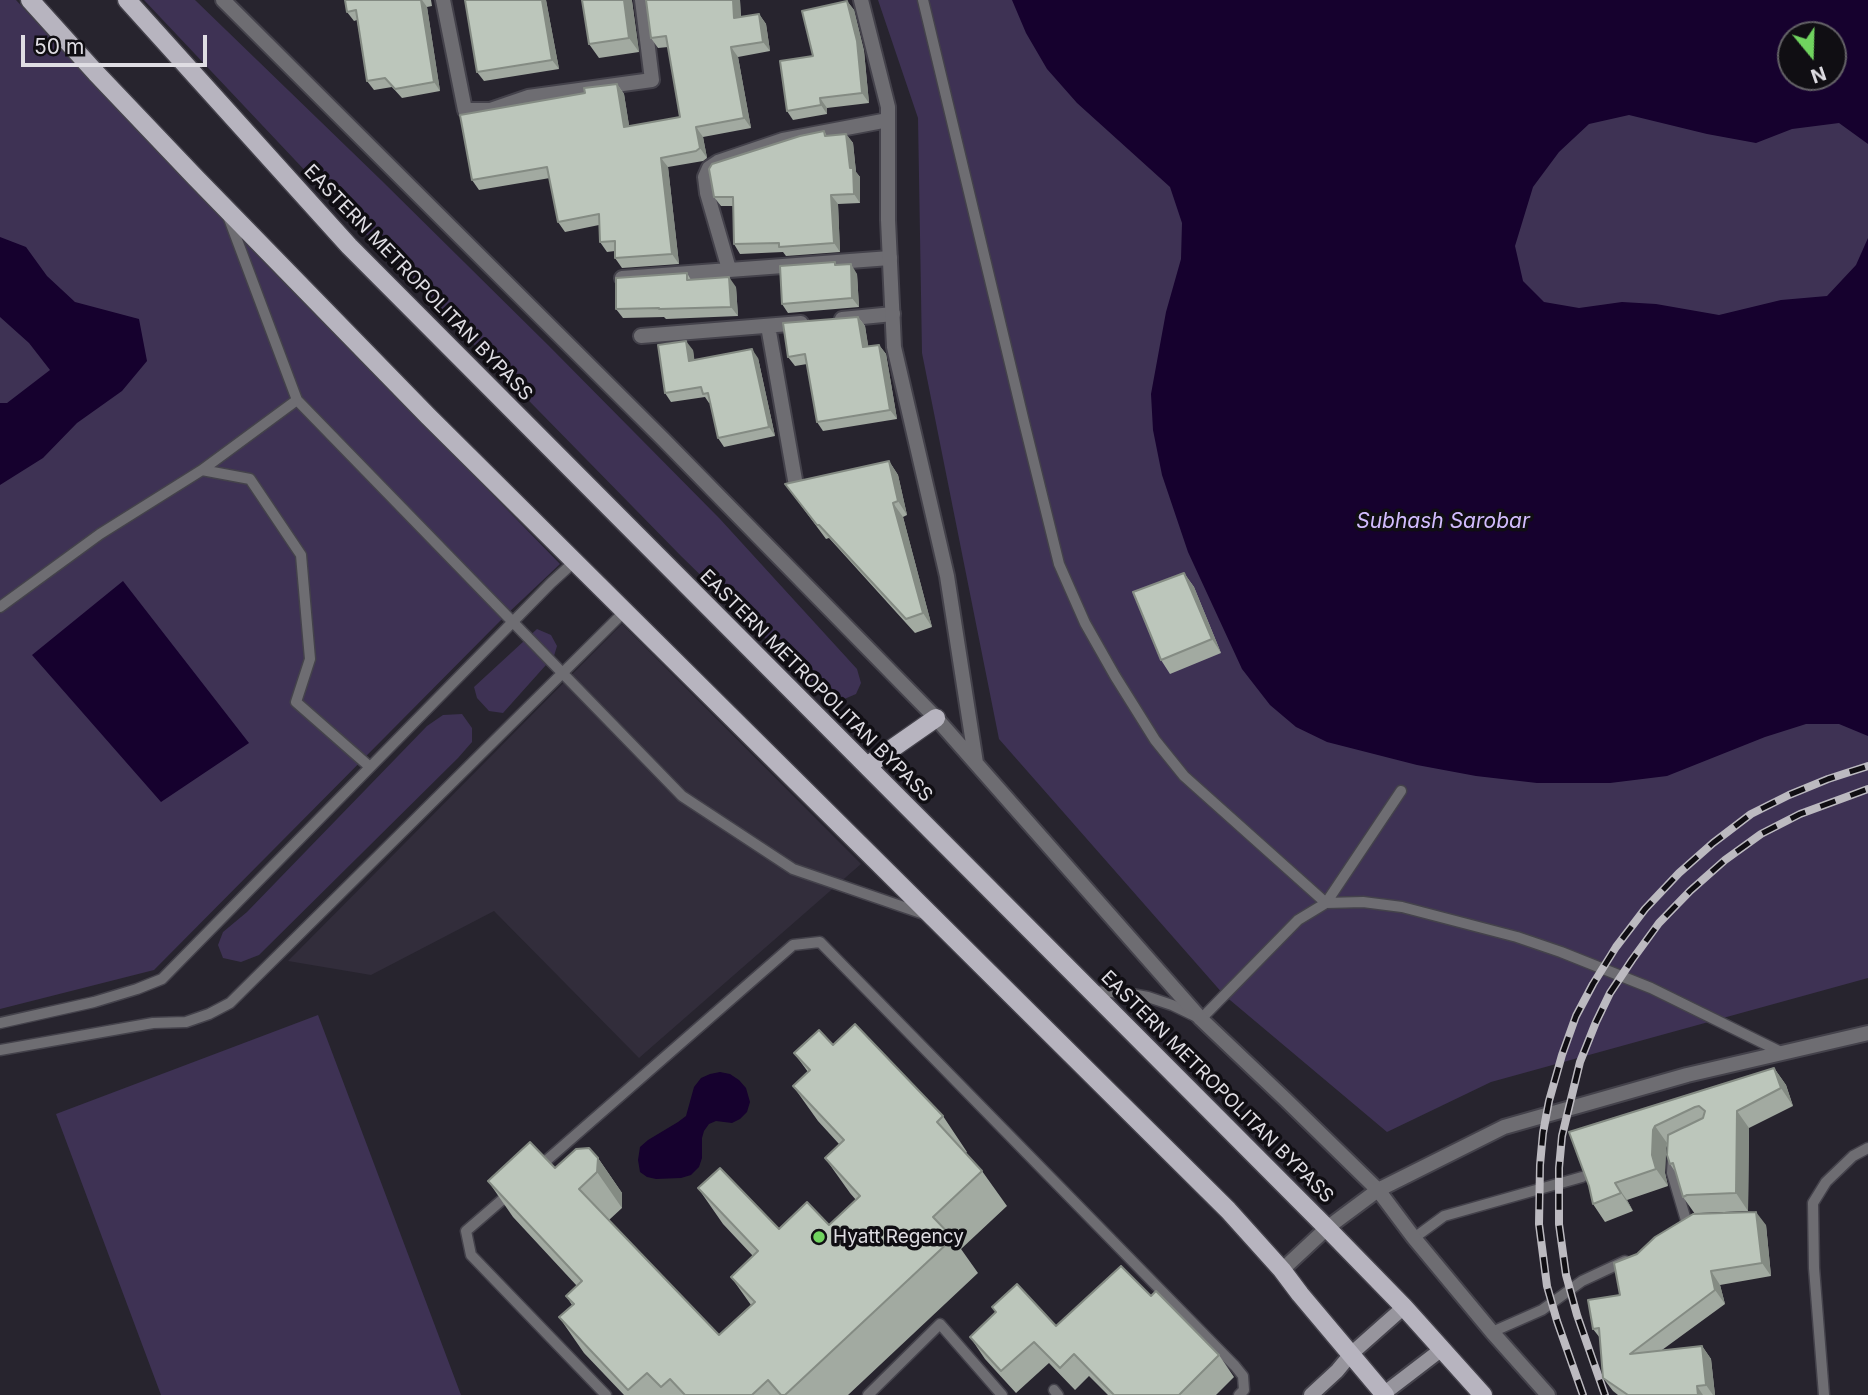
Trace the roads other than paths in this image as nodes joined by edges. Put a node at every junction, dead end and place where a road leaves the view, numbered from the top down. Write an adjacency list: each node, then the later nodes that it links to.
1 (30, 0): 9 (main road)
2 (127, 0): 26 (main road, EASTERN METROPOLITAN BYPASS)
3 (223, 0): 24 (street)
4 (443, 0): 5 (street)
5 (642, 0)
6 (861, 0): 8 (street)
7 (923, 0): 29 (lane)
8 (888, 120): 10 (street); 11 (street)
9 (225, 208): 16 (lane); 19 (main road)
10 (890, 258): 11 (street); 13 (street)
11 (729, 270): 12 (street)
12 (622, 278)
13 (892, 314): 14 (street); 25 (street)
14 (768, 326): 15 (street); 18 (street)
15 (641, 336)
16 (297, 400): 17 (lane); 22 (lane)
17 (202, 470): 20 (lane); 27 (lane)
18 (795, 481)
19 (574, 562): 21 (main road); 22 (lane)
20 (0, 607)
21 (624, 612): 23 (lane); 30 (main road)
22 (513, 622): 23 (lane); 27 (lane)
23 (562, 674): 30 (lane); 35 (lane)
24 (936, 718): 25 (street); 26 (main road)
25 (976, 762): 32 (street)
26 (867, 766): 31 (main road, EASTERN METROPOLITAN BYPASS)
27 (370, 767): 33 (lane)
28 (1401, 791): 29 (lane)
29 (1326, 902): 32 (lane); 36 (lane)
30 (931, 916): 49 (main road)
31 (1091, 991): 32 (lane); 45 (main road, EASTERN METROPOLITAN BYPASS)
32 (1201, 1019): 42 (street)
33 (0, 1023)
34 (1868, 1034): 36 (street)
35 (0, 1051)
36 (1783, 1053): 42 (street)
37 (1673, 1147): 44 (lane)
38 (1868, 1148): 62 (lane)
39 (1582, 1177): 47 (lane)
40 (527, 1178): 57 (lane)
41 (517, 1187): 54 (lane)
42 (1378, 1190): 45 (street); 47 (street)
43 (1700, 1220): 44 (lane)
44 (1688, 1227): 46 (lane)
45 (1327, 1228): 49 (street); 50 (main road, EASTERN METROPOLITAN BYPASS)
46 (1678, 1233)
47 (1414, 1238): 51 (street)
48 (1637, 1256): 51 (lane)
49 (1282, 1270): 53 (main road)
50 (1404, 1307): 52 (main road, EASTERN METROPOLITAN BYPASS); 53 (main road)
51 (1492, 1332): 61 (street)
52 (1442, 1349): 59 (main road); 60 (main road, EASTERN METROPOLITAN BYPASS)
53 (1351, 1354): 58 (main road); 59 (main road)
54 (606, 1395)
55 (868, 1395): 56 (lane)
56 (1002, 1395)
57 (1239, 1395)
58 (1311, 1395)
59 (1384, 1395)
60 (1482, 1395)
61 (1549, 1395)
62 (1824, 1395)

